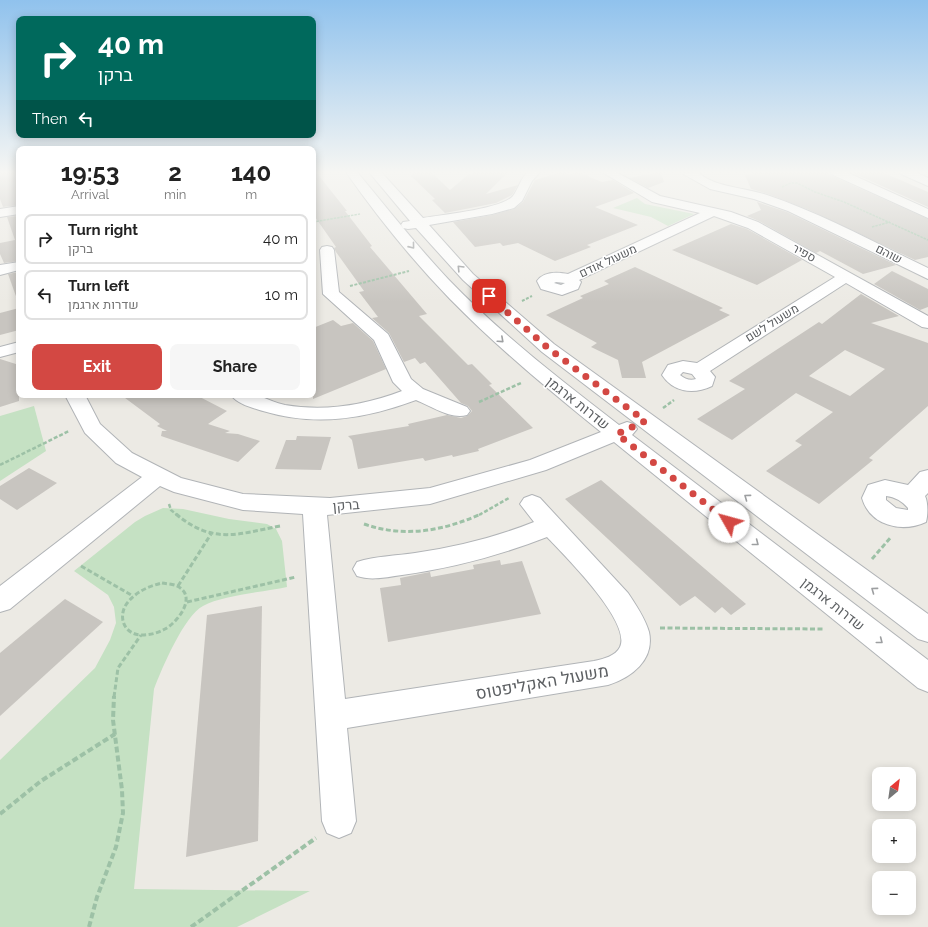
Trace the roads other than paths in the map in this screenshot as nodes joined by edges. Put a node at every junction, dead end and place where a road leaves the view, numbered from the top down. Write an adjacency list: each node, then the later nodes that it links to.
1 (386, 215): 8 (street, שדרות ארגמן)
2 (413, 215): 7 (street, שדרות ארגמן)
3 (463, 215): 7 (street)
4 (684, 215): 14 (street, משעול אודם)
5 (732, 215): 13 (street, ספיר)
6 (808, 215): 12 (street, שוהם)
7 (420, 223): 8 (street); 23 (street, שדרות ארגמן, one-way to 7)
8 (396, 227): 24 (street, שדרות ארגמן, one-way to 24)
9 (327, 250): 19 (street)
10 (16, 267): 11 (street)
11 (0, 270)
12 (928, 274)
13 (845, 277): 15 (street, ספיר); 18 (street, משעול לשם)
14 (551, 288)
15 (928, 323)
16 (16, 348): 17 (street)
17 (0, 352)
18 (695, 378)
19 (416, 393): 21 (street); 22 (street)
20 (80, 398): 25 (street, ברקן)
21 (246, 398)
22 (460, 411)
23 (645, 421): 24 (street, ברקן); 33 (street, שדרות ארגמן, one-way to 23)
24 (617, 434): 29 (street, ברקן); 34 (street, שדרות ארגמן, one-way to 34)
25 (158, 476): 29 (street, ברקן); 32 (street)
26 (928, 478): 27 (street)
27 (911, 497): 27 (street)
28 (532, 504): 30 (street, משעול האקליפטוס)
29 (314, 512): 35 (street)
30 (552, 525): 31 (street); 35 (street, משעול האקליפטוס)
31 (366, 569)
32 (0, 601)
33 (928, 630)
34 (928, 678)
35 (331, 716): 36 (street)
36 (339, 821)

